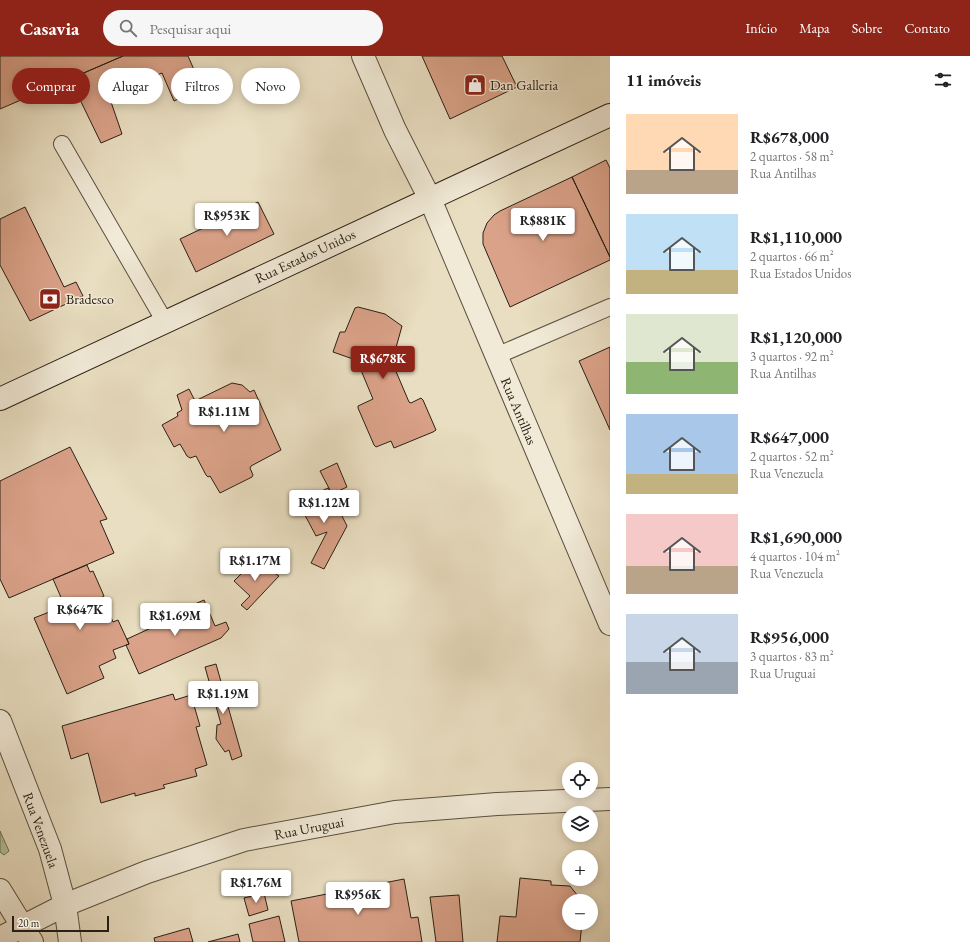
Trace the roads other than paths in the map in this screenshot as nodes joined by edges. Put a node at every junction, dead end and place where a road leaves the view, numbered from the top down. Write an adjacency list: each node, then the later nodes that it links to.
1 (363, 56): 4 (street, Rua Antilhas)
2 (610, 115): 4 (street, Rua Estados Unidos)
3 (62, 144): 6 (lane)
4 (430, 199): 6 (street, Rua Estados Unidos); 7 (street, Rua Antilhas)
5 (610, 307): 7 (lane)
6 (165, 322): 8 (street, Rua Estados Unidos)
7 (496, 356): 9 (street, Rua Antilhas)
8 (0, 399)
9 (610, 624)
10 (0, 720): 13 (street, Rua Venezuela)
11 (610, 799): 13 (street, Rua Uruguai)
12 (0, 890): 14 (street)
13 (65, 905): 14 (street, Rua Uruguai); 16 (street, Rua Venezuela)
14 (27, 934): 15 (street, Rua Uruguai)
15 (0, 938)
16 (70, 942)

